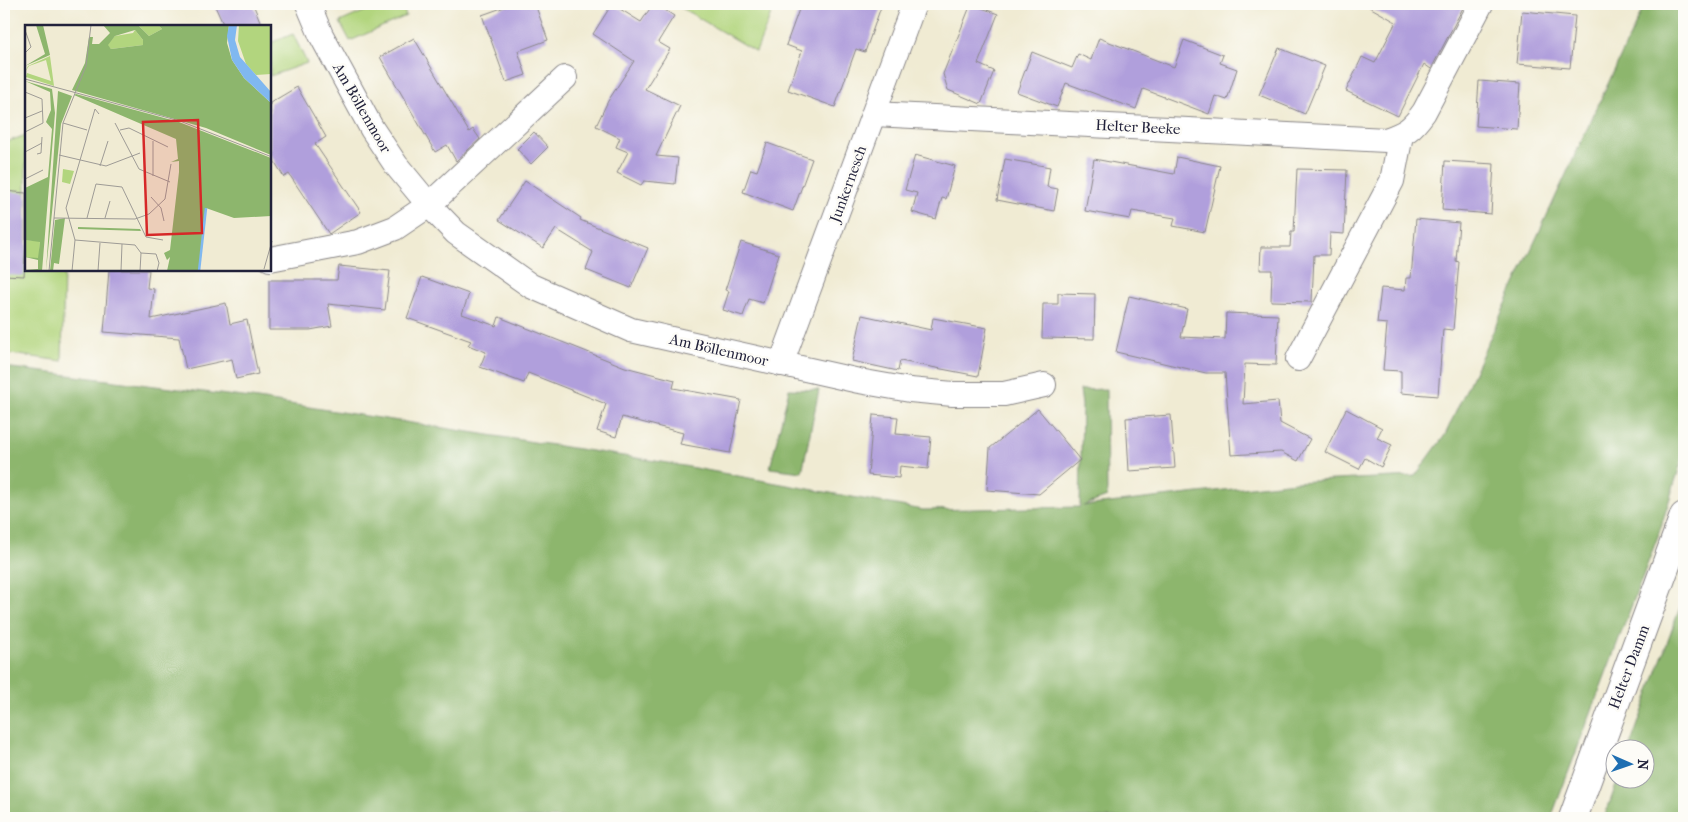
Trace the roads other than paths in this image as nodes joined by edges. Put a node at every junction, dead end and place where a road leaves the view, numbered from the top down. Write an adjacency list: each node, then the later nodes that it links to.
1 (308, 4): 7 (street, Am Böllenmoor)
2 (914, 4): 5 (street, Junkernesch)
3 (1481, 4): 6 (street)
4 (565, 78): 7 (street)
5 (874, 114): 6 (street, Helter Beeke); 10 (street, Junkernesch)
6 (1401, 135): 9 (street)
7 (429, 205): 8 (street); 10 (street, Am Böllenmoor)
8 (271, 259)
9 (1298, 359)
10 (781, 364): 11 (street, Am Böllenmoor)
11 (1044, 385)
12 (1684, 516): 13 (street, Helter Damm)
13 (1573, 818)

